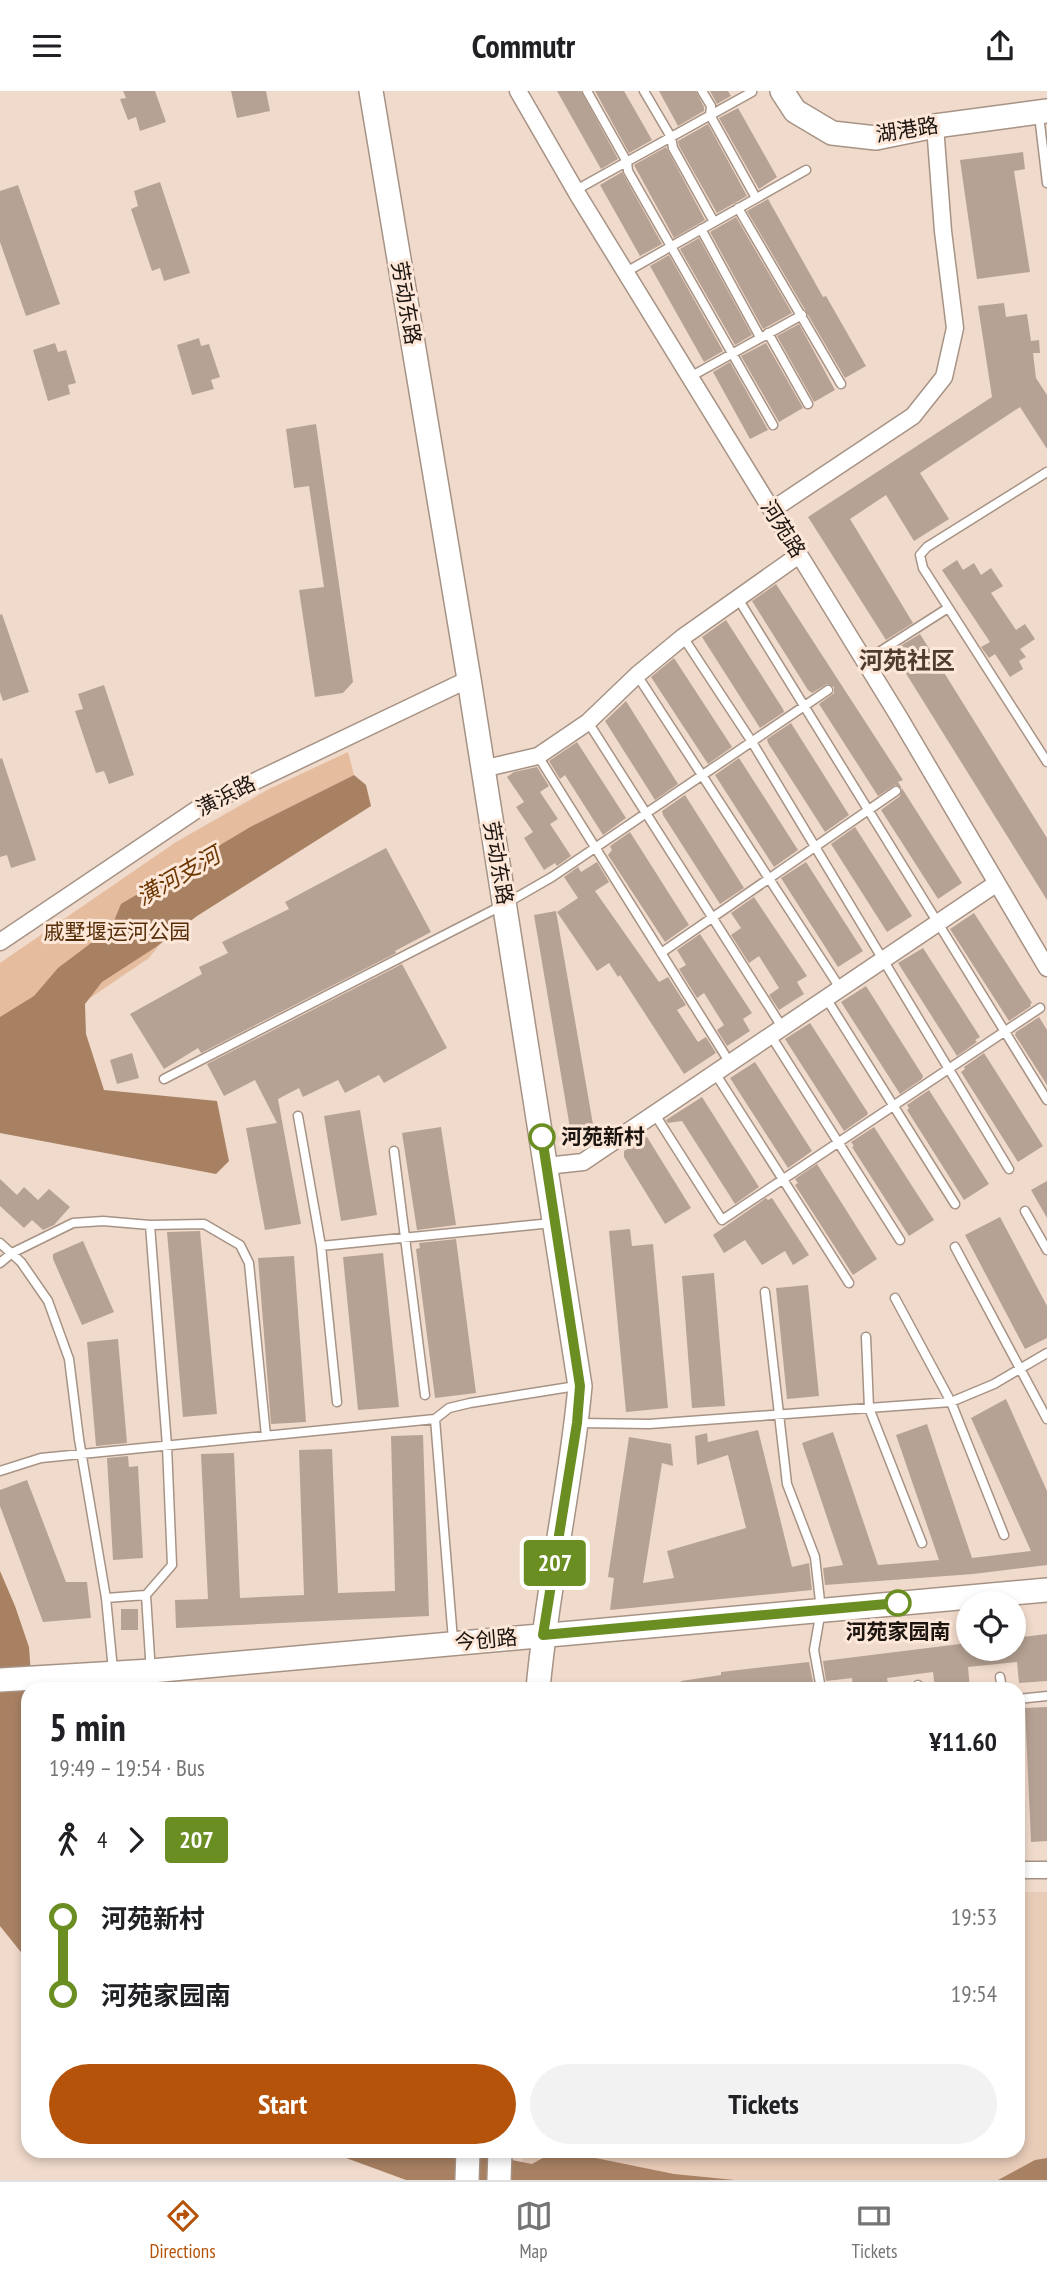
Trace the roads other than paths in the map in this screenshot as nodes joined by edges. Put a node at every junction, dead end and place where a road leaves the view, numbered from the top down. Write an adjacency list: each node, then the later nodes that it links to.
1 (371, 91): 37 (street, 劳动东路)
2 (518, 91): 15 (street, 河苑路)
3 (587, 91): 12 (lane)
4 (644, 91): 11 (lane)
5 (702, 91): 9 (lane)
6 (782, 91): 10 (street, 湖港路)
7 (752, 92): 9 (lane)
8 (1043, 111): 10 (street, 湖港路); 14 (lane)
9 (710, 115): 11 (lane); 16 (lane)
10 (934, 126): 30 (street)
11 (671, 137): 12 (lane); 18 (lane)
12 (627, 162): 15 (lane); 20 (lane)
13 (806, 170): 16 (lane)
14 (1047, 183)
15 (576, 191): 21 (street, 河苑路)
16 (756, 198): 17 (lane)
17 (738, 208): 18 (lane); 22 (lane)
18 (714, 222): 19 (lane)
19 (701, 229): 20 (lane); 23 (lane)
20 (671, 246): 21 (lane); 24 (lane)
21 (626, 272): 25 (street, 河苑路)
22 (802, 315): 23 (lane); 26 (lane)
23 (764, 335): 24 (lane); 27 (lane)
24 (732, 353): 25 (lane); 28 (lane)
25 (690, 377): 30 (street, 河苑路)
26 (841, 384)
27 (808, 404)
28 (773, 425)
29 (1047, 472): 33 (lane)
30 (772, 510): 31 (street, 河苑路)
31 (799, 555): 32 (street); 35 (street, 河苑路)
32 (737, 597): 34 (street); 39 (lane)
33 (948, 608): 35 (lane); 43 (lane)
34 (683, 637): 36 (street); 41 (lane)
35 (865, 661): 52 (street, 河苑路)
36 (637, 675): 40 (street); 45 (lane)
37 (469, 679): 44 (street, 劳动东路); 56 (street, 潢浜路)
38 (828, 690): 39 (lane)
39 (804, 706): 41 (lane); 47 (lane)
40 (588, 722): 42 (street); 48 (lane)
41 (752, 742): 45 (lane); 49 (lane)
42 (538, 756): 44 (street); 50 (lane)
43 (1047, 762)
44 (482, 769): 53 (street, 劳动东路)
45 (702, 776): 48 (lane); 51 (lane)
46 (896, 792): 47 (lane)
47 (869, 810): 49 (lane); 55 (lane)
48 (647, 813): 50 (lane); 54 (lane)
49 (815, 847): 51 (lane); 58 (lane)
50 (596, 848): 53 (lane); 57 (lane)
51 (769, 879): 54 (lane); 60 (lane)
52 (997, 883): 55 (street); 59 (street, 河苑路)
53 (505, 904): 68 (lane); 75 (street, 劳动东路)
54 (712, 917): 57 (lane); 63 (lane)
55 (938, 922): 58 (street); 64 (lane)
56 (0, 942)
57 (661, 953): 65 (lane)
58 (882, 960): 60 (street); 66 (lane)
59 (1047, 968)
60 (840, 988): 61 (street)
61 (826, 998): 63 (street); 70 (lane)
62 (1040, 1009): 64 (lane)
63 (776, 1031): 65 (street); 73 (lane)
64 (1005, 1032): 66 (lane); 69 (lane)
65 (730, 1063): 67 (street)
66 (948, 1070): 70 (lane); 76 (lane)
67 (715, 1073): 71 (street); 77 (lane)
68 (164, 1079)
69 (1047, 1100)
70 (894, 1106): 73 (lane); 78 (lane)
71 (654, 1113): 75 (street); 77 (lane)
72 (298, 1116): 85 (lane)
73 (839, 1143): 77 (lane); 83 (lane)
74 (394, 1151): 82 (lane)
75 (546, 1165): 80 (street, 劳动东路)
76 (1009, 1170)
77 (783, 1180): 90 (lane)
78 (955, 1204)
79 (1025, 1211): 87 (lane)
80 (555, 1222): 82 (lane); 96 (street, 劳动东路)
81 (150, 1225): 88 (lane); 105 (lane); 106 (lane)
82 (406, 1238): 85 (lane); 97 (lane)
83 (900, 1240)
84 (0, 1243): 88 (lane)
85 (321, 1246): 98 (lane)
86 (955, 1247): 95 (lane)
87 (1047, 1250)
88 (12, 1253): 89 (lane); 107 (lane)
89 (0, 1263)
90 (849, 1283)
91 (765, 1292): 101 (lane)
92 (895, 1298): 99 (lane)
93 (866, 1337): 100 (lane)
94 (1047, 1353): 95 (lane)
95 (1020, 1369): 99 (lane); 103 (lane)
96 (580, 1386): 102 (lane); 104 (street, 劳动东路)
97 (425, 1395)
98 (337, 1402)
99 (951, 1402): 100 (lane); 109 (lane)
100 (869, 1408): 101 (lane); 110 (lane)
101 (779, 1414): 104 (lane); 114 (lane)
102 (435, 1419): 105 (lane); 116 (lane)
103 (1047, 1419)
104 (577, 1423): 115 (street, 劳动东路)
105 (266, 1436): 106 (lane)
106 (167, 1446): 107 (lane); 112 (lane)
107 (82, 1454): 108 (lane); 113 (lane)
108 (0, 1471)
109 (1004, 1535)
110 (922, 1543)
111 (1047, 1590): 114 (street, 今创路)
112 (146, 1595): 113 (lane); 120 (lane)
113 (106, 1598): 117 (lane)
114 (821, 1610): 115 (street, 今创路); 124 (lane)
115 (543, 1635): 116 (street, 今创路); 122 (street, 劳动东路); 123 (street, 劳动东路)
116 (453, 1643): 120 (street, 今创路)
117 (113, 1673): 120 (street, 今创路); 121 (street, 今创路)
118 (1000, 1677): 125 (lane)
119 (0, 1680): 121 (street, 今创路)
120 (151, 1680)
121 (59, 1681)
122 (524, 1682)
123 (539, 1682)
124 (820, 1682)
125 (1001, 1682)
126 (1047, 1696): 127 (lane)
127 (1025, 1698)
128 (1025, 1870): 129 (street)
129 (1047, 1870)
130 (468, 2158): 132 (street)
131 (500, 2158): 133 (street)
132 (467, 2180)
133 (499, 2180)

